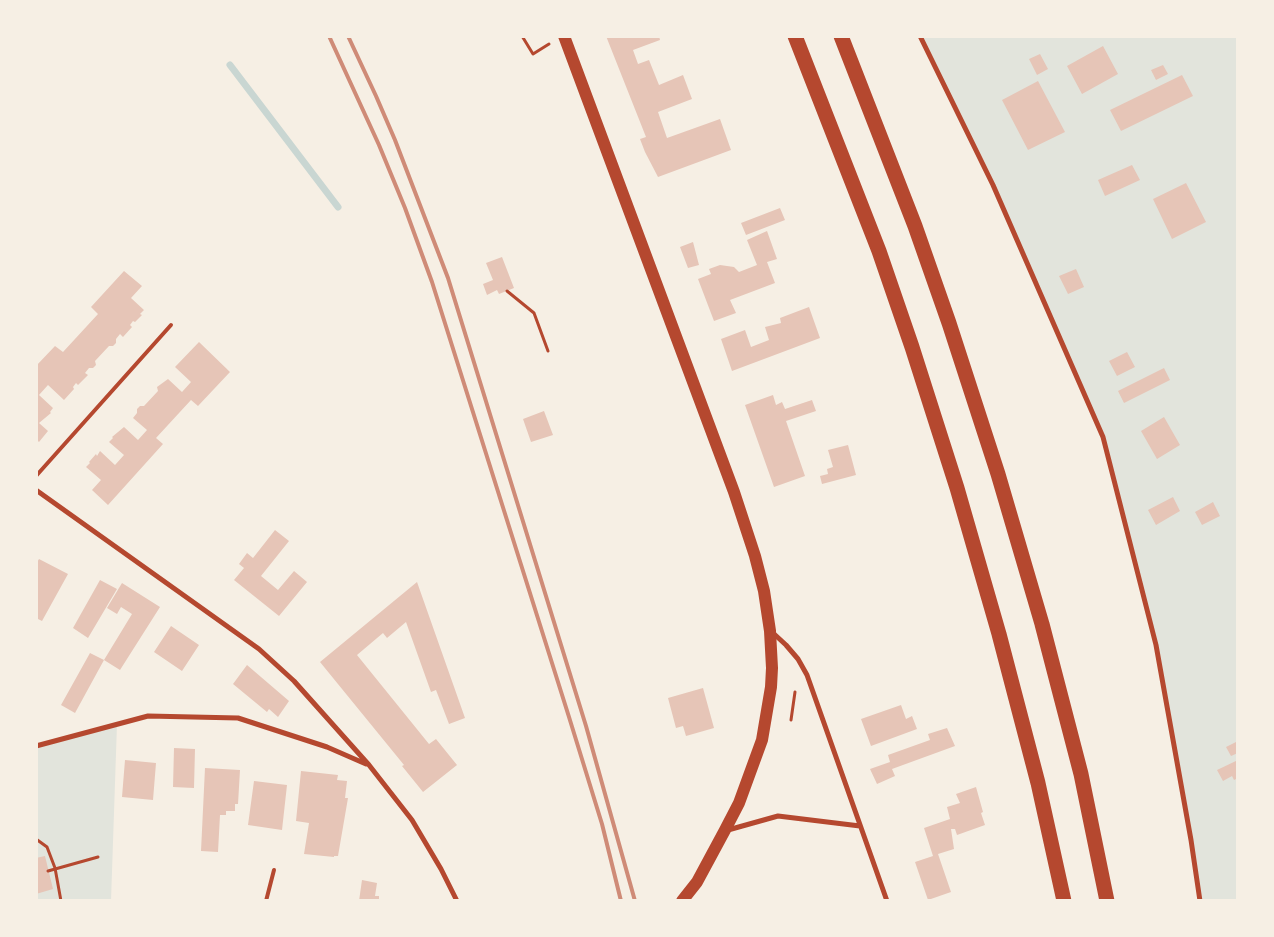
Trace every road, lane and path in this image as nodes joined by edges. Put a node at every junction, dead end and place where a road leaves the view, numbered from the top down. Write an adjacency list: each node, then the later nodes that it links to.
1 (522, 36): 2 (path)
2 (549, 36)
3 (564, 36): 12 (main road)
4 (795, 36): 29 (highway)
5 (841, 36): 30 (highway)
6 (920, 36): 31 (street)
7 (507, 291): 9 (path)
8 (171, 325): 10 (lane)
9 (548, 351)
10 (36, 476)
11 (36, 490): 16 (street)
12 (770, 630): 17 (street); 18 (main road)
13 (795, 692): 14 (path)
14 (791, 720)
15 (36, 746): 16 (street)
16 (370, 765): 26 (street)
17 (860, 826): 18 (street); 28 (street)
18 (725, 830): 27 (main road)
19 (36, 839): 21 (path)
20 (98, 857): 21 (path)
21 (55, 868): 23 (path); 24 (path)
22 (274, 870): 25 (lane)
23 (48, 871)
24 (61, 901)
25 (266, 901)
26 (456, 901)
27 (682, 901)
28 (887, 901)
29 (1064, 901)
30 (1107, 901)
31 (1200, 901)

